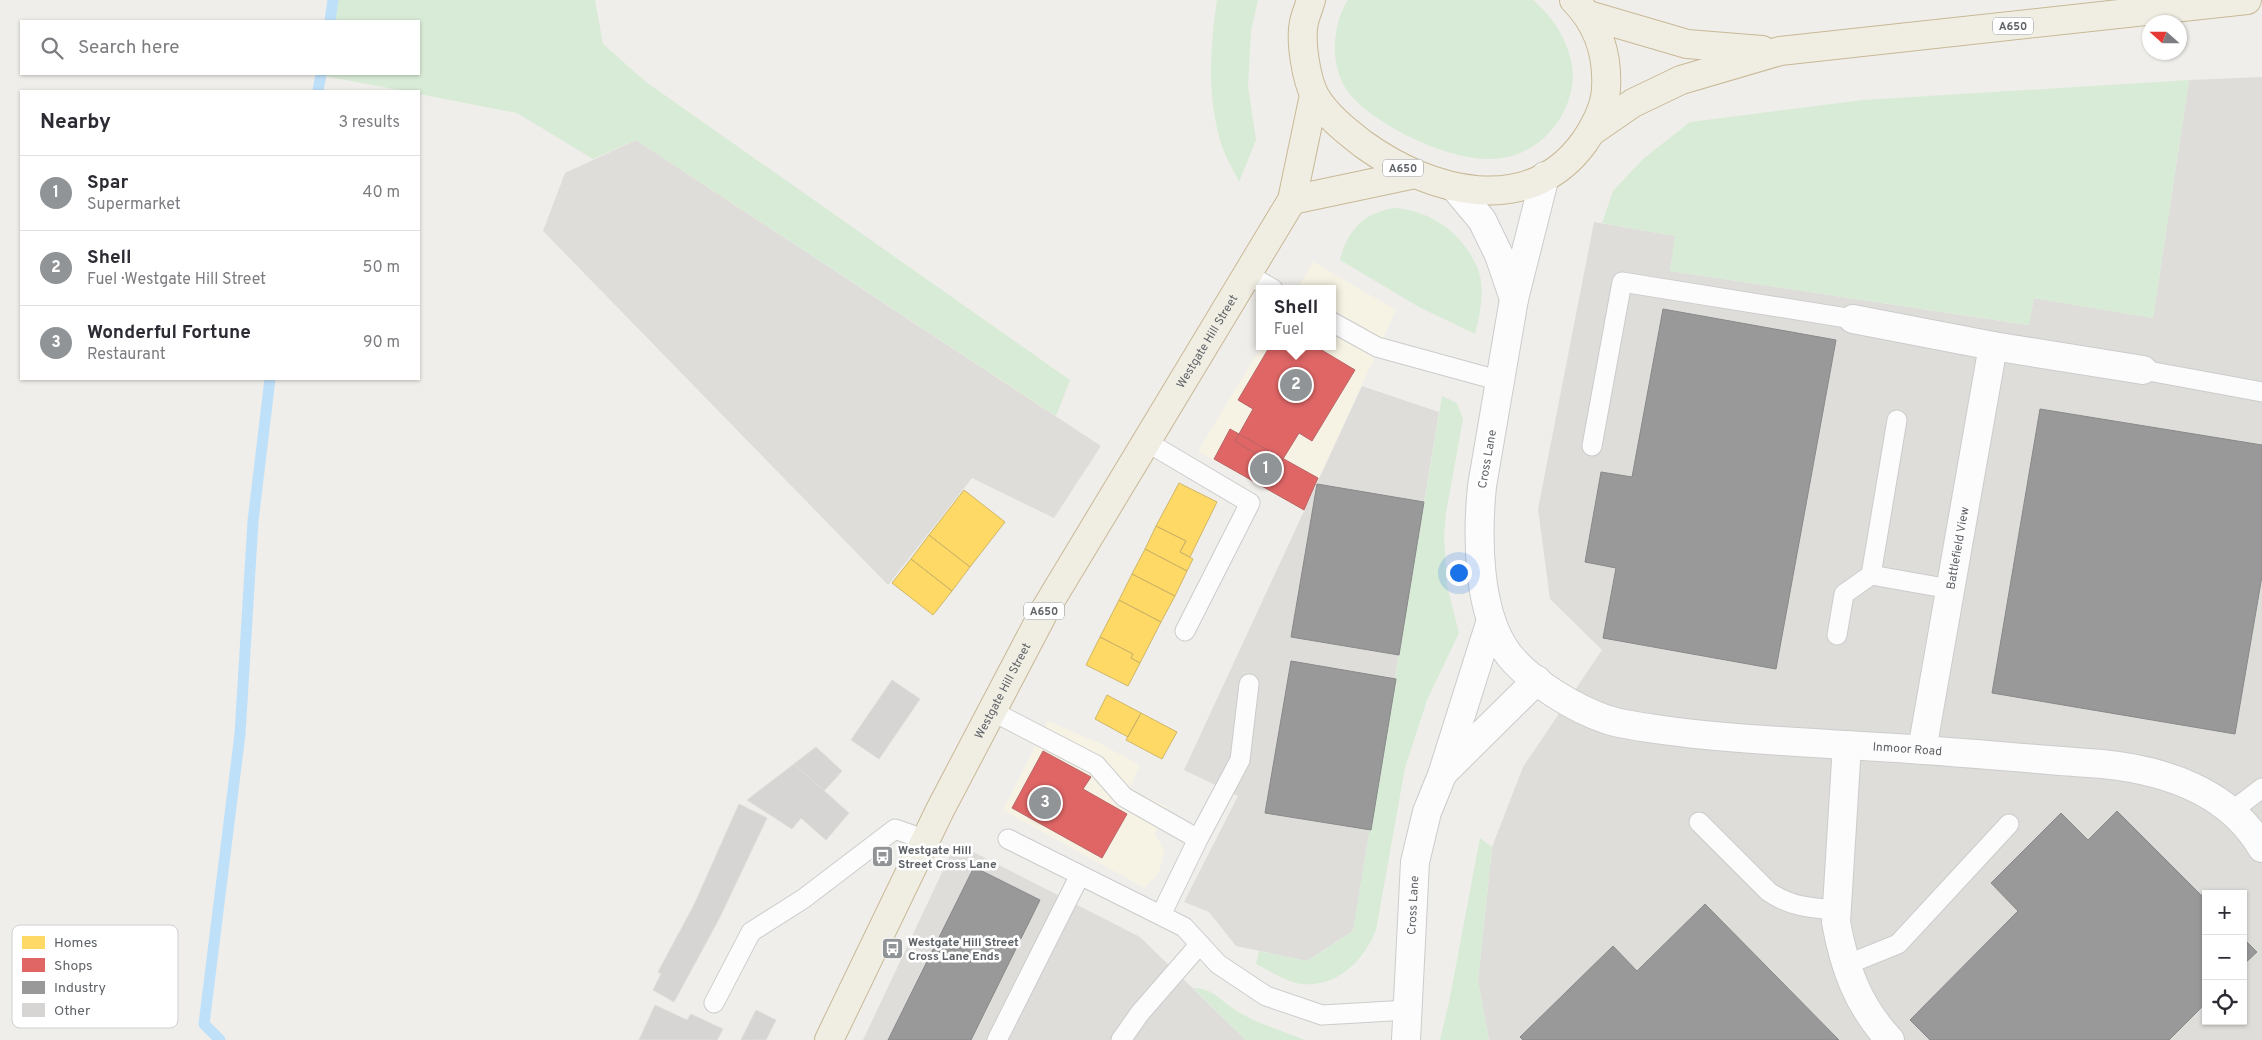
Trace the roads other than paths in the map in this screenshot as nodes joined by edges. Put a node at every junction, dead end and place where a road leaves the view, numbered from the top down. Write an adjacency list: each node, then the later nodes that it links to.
1 (1311, 0): 5 (highway, A650)
2 (2247, 0): 4 (highway, A650)
3 (1581, 7): 4 (highway, A650); 6 (highway, A650)
4 (1780, 51): 6 (highway, A650)
5 (1314, 95): 7 (highway, A650); 10 (highway, Westgate Hill Street / A650)
6 (1591, 132): 8 (highway, A650)
7 (1415, 174): 9 (highway, A650); 10 (highway, A650)
8 (1545, 176): 9 (highway, A650); 13 (street, Cross Lane)
9 (1456, 189): 13 (street, Cross Lane)
10 (1292, 200): 11 (highway, Westgate Hill Street / A650)
11 (1247, 274): 12 (lane); 21 (highway, Westgate Hill Street / A650)
12 (1266, 285)
13 (1514, 300): 18 (street, Cross Lane)
14 (1853, 319): 16 (street); 22 (lane)
15 (1336, 324): 18 (lane)
16 (1993, 346): 17 (street); 24 (street, Battlefield View)
17 (2143, 370): 19 (lane)
18 (1501, 381): 25 (street, Cross Lane)
19 (2262, 392)
20 (1897, 420): 23 (lane)
21 (1147, 442): 26 (lane); 30 (highway, Westgate Hill Street / A650)
22 (1592, 446)
23 (1870, 575): 24 (lane); 27 (lane)
24 (1950, 589): 32 (street, Battlefield View)
25 (1491, 620): 28 (street, Cross Lane); 33 (street, Cross Lane)
26 (1185, 631)
27 (1837, 635)
28 (1537, 680): 31 (street, Inmoor Road); 33 (street, Cross Lane)
29 (1249, 684): 38 (lane)
30 (992, 710): 38 (lane); 40 (highway, Westgate Hill Street / A650)
31 (1847, 745): 32 (street, Inmoor Road); 43 (street)
32 (1922, 750): 35 (street, Inmoor Road)
33 (1442, 775): 48 (street, Cross Lane)
34 (2262, 788): 35 (lane)
35 (2232, 811): 41 (street, Inmoor Road)
36 (1699, 822): 43 (lane)
37 (2009, 824): 46 (lane)
38 (1198, 838): 44 (lane)
39 (1008, 839): 42 (lane)
40 (926, 840): 47 (lane); 49 (highway, Westgate Hill Street / A650)
41 (2262, 848)
42 (1080, 875): 44 (lane); 50 (lane)
43 (1836, 910): 46 (street)
44 (1161, 915): 45 (lane)
45 (1200, 944): 48 (lane); 51 (lane)
46 (1846, 965): 53 (street)
47 (714, 1003)
48 (1408, 1010): 52 (street, Cross Lane)
49 (829, 1040)
50 (997, 1040)
51 (1121, 1040)
52 (1406, 1040)
53 (1890, 1040)

